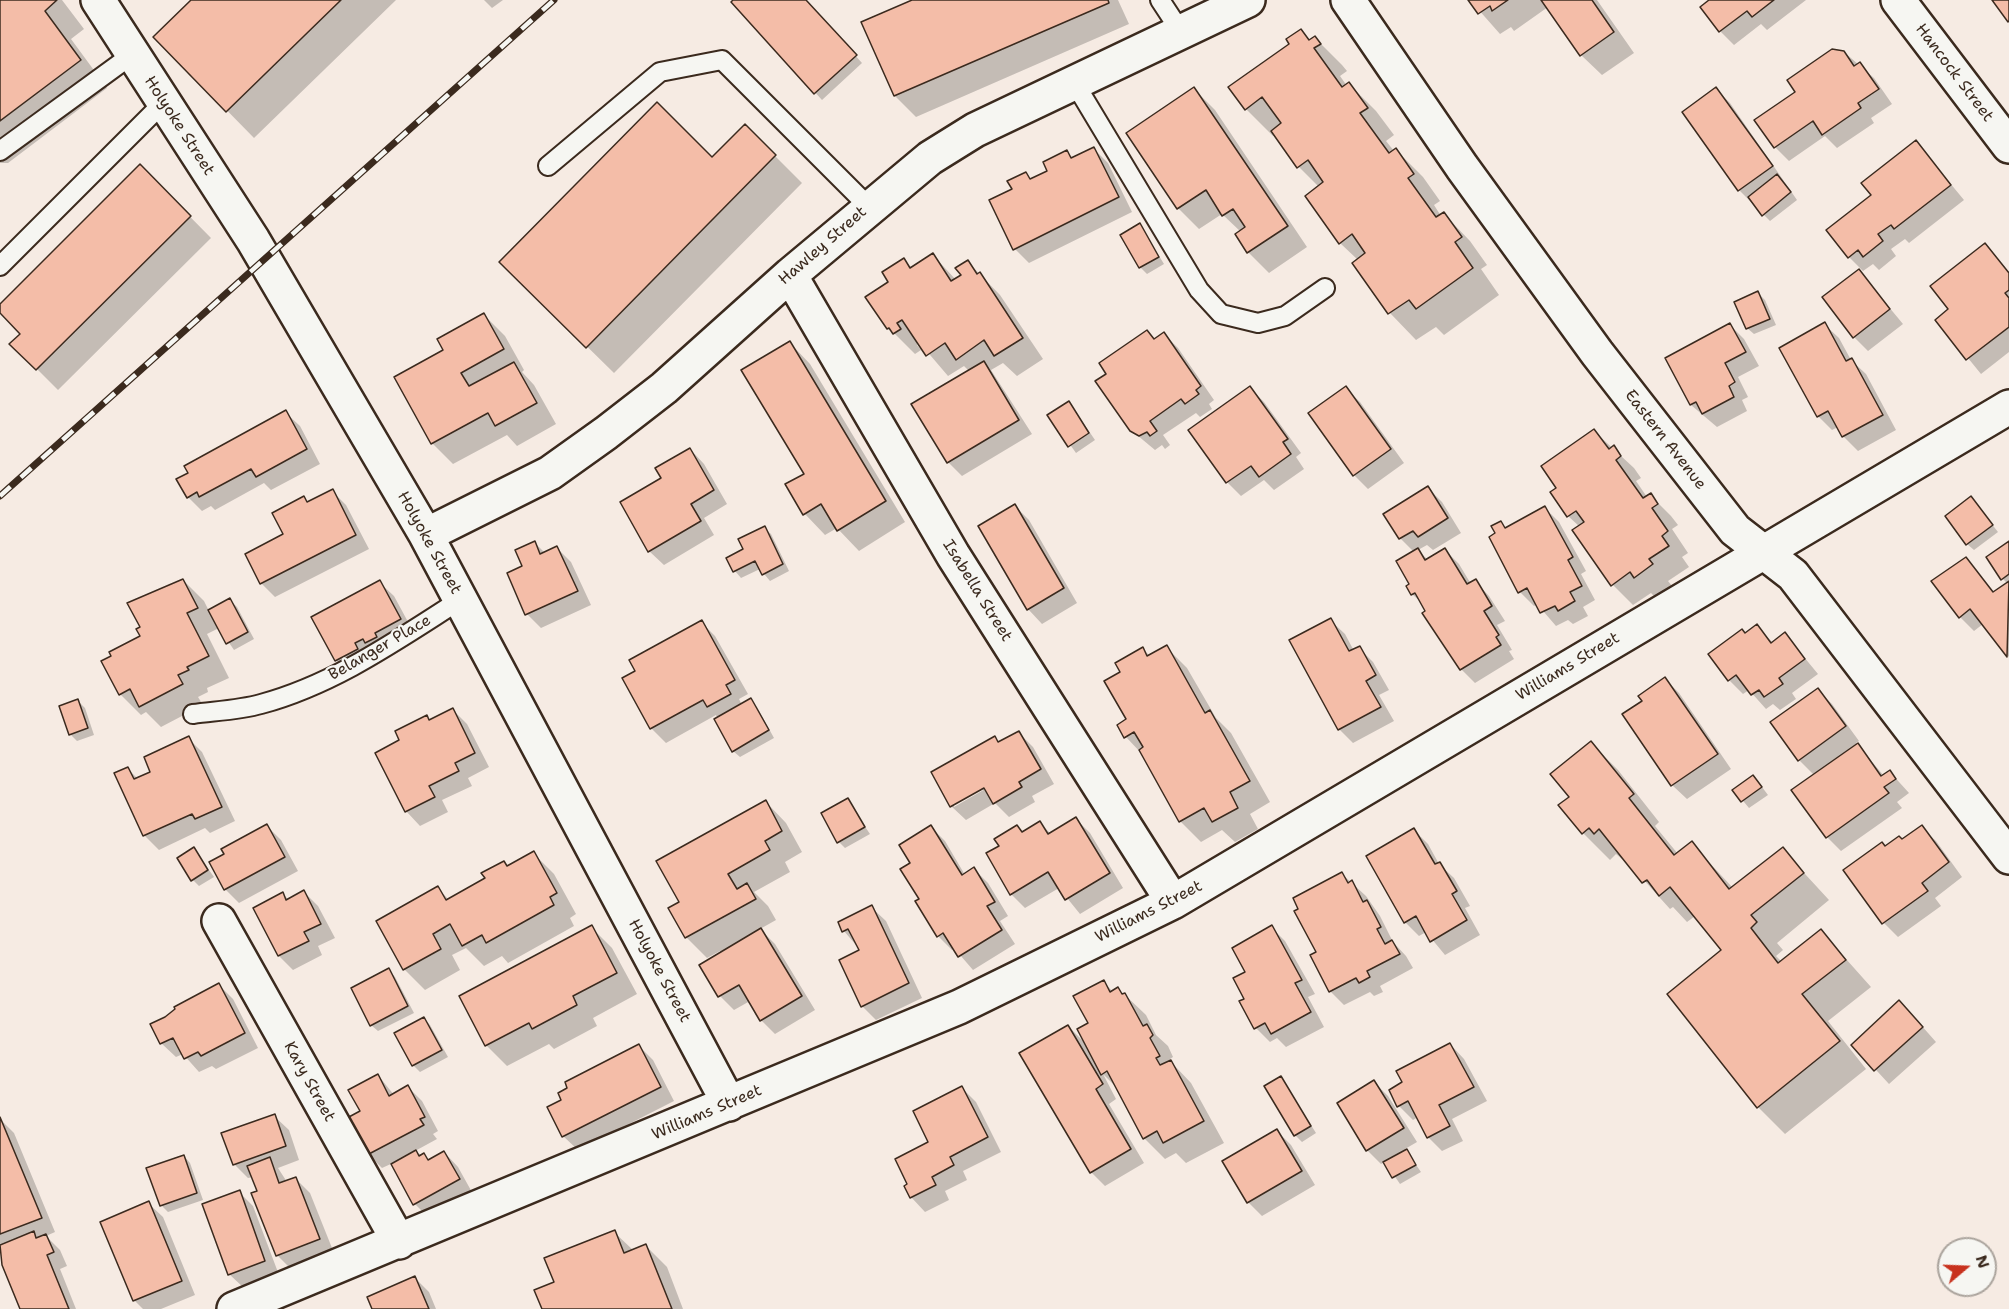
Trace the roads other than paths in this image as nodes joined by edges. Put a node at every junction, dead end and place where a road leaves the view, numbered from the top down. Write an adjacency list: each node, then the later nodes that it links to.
1 (98, 0): 7 (street, Holyoke Street)
2 (1160, 0): 6 (lane)
3 (1348, 0): 19 (street, Eastern Avenue)
4 (1898, 0): 10 (street, Hancock Street)
5 (1236, 2): 6 (street, Hawley Street)
6 (1181, 32): 8 (street, Hawley Street)
7 (133, 54): 9 (street, Holyoke Street); 11 (lane)
8 (1074, 82): 13 (street, Hawley Street); 16 (lane)
9 (164, 102): 14 (lane); 18 (street, Holyoke Street)
10 (2009, 146)
11 (0, 151)
12 (548, 166): 13 (lane)
13 (869, 207): 15 (street, Hawley Street)
14 (0, 266)
15 (790, 275): 18 (street, Hawley Street); 23 (street, Isabella Street)
16 (1325, 288)
17 (2009, 407): 19 (street, Williams Street)
18 (426, 535): 20 (street, Holyoke Street)
19 (1764, 550): 22 (street, Eastern Avenue); 23 (street, Williams Street)
20 (460, 600): 21 (lane, Belanger Place); 25 (street, Holyoke Street)
21 (193, 714)
22 (2009, 857)
23 (1173, 902): 25 (street, Williams Street)
24 (219, 921): 26 (street, Kary Street)
25 (729, 1104): 26 (street, Williams Street)
26 (399, 1242): 27 (street, Williams Street)
27 (234, 1309)

